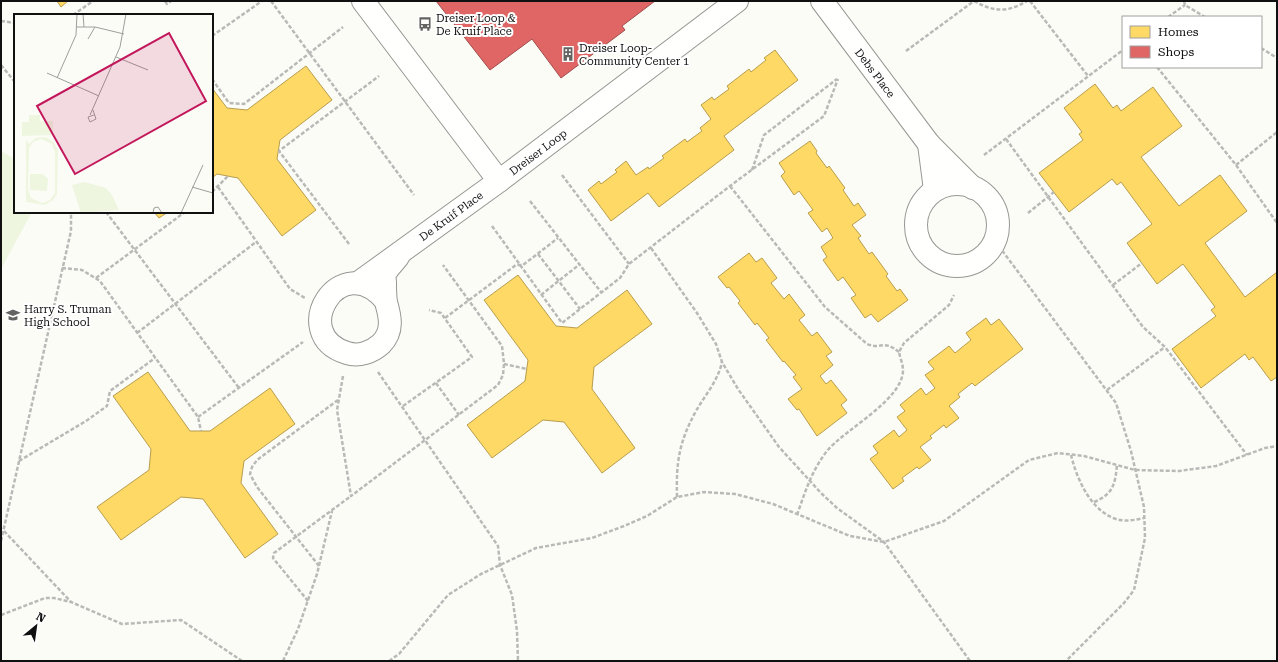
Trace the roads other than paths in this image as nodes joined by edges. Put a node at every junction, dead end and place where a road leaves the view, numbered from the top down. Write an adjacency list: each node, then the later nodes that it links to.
1 (363, 1): 5 (street, Dreiser Loop)
2 (737, 1): 5 (street, Dreiser Loop)
3 (822, 1): 4 (street, Debs Place)
4 (929, 144): 6 (street, Debs Place); 7 (street, Debs Place)
5 (499, 181): 8 (street, De Kruif Place)
6 (973, 188): 7 (street, Debs Place); 7 (street, Debs Place)
7 (935, 190)
8 (403, 250): 9 (street, De Kruif Place); 10 (street, De Kruif Place)
9 (358, 283): 10 (street); 10 (street, De Kruif Place)
10 (386, 301)

